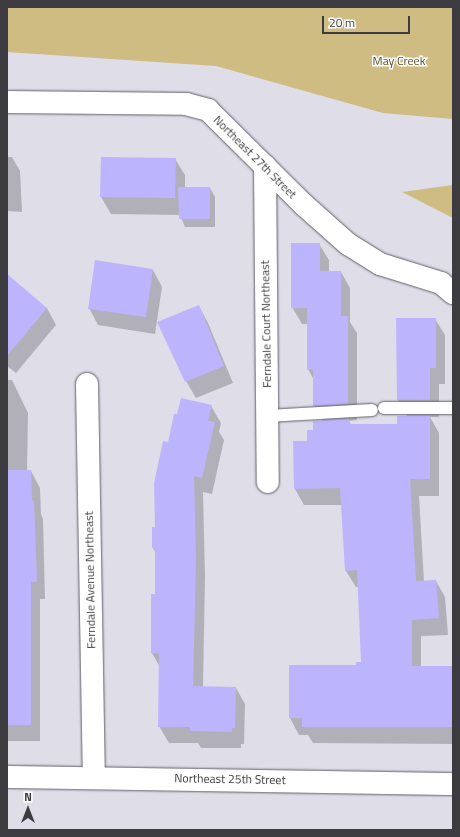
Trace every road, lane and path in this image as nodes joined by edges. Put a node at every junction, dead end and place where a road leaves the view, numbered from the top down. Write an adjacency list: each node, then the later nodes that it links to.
1 (7, 102): 2 (street, Northeast 27th Street)
2 (265, 166): 3 (street, Northeast 27th Street); 8 (street, Ferndale Court Northeast)
3 (453, 293)
4 (87, 384): 10 (street, Ferndale Avenue Northeast)
5 (384, 408): 6 (lane)
6 (453, 408)
7 (372, 410): 8 (lane)
8 (267, 416): 9 (street, Ferndale Court Northeast)
9 (268, 482)
10 (94, 776): 11 (street, Northeast 25th Street); 12 (street, Northeast 25th Street)
11 (7, 777)
12 (453, 784)

